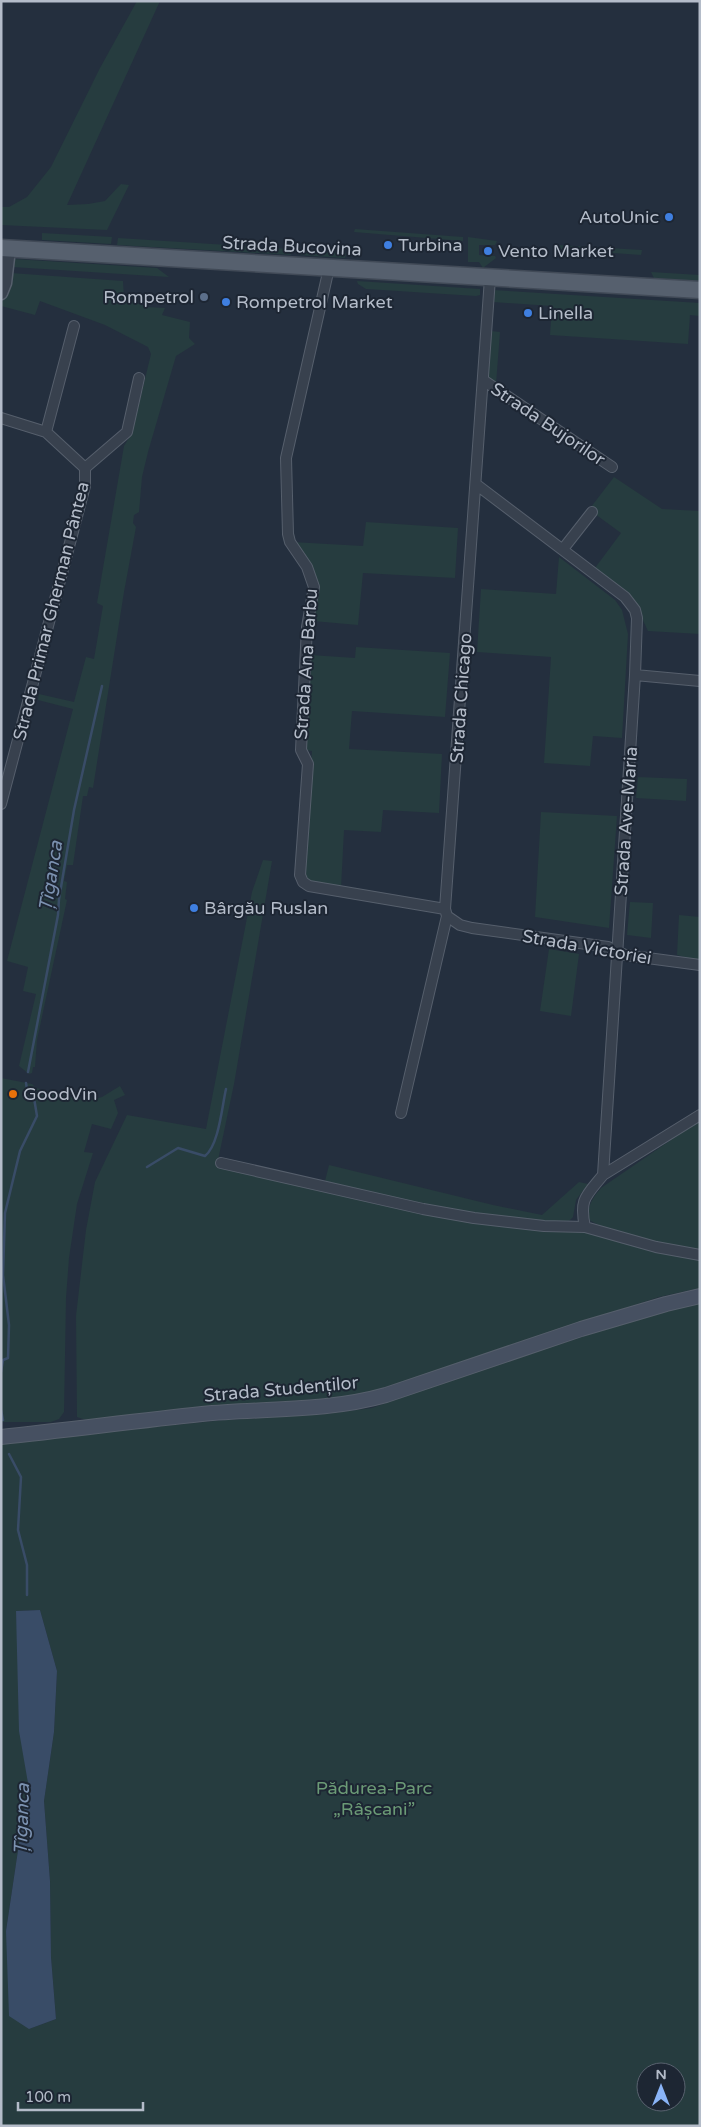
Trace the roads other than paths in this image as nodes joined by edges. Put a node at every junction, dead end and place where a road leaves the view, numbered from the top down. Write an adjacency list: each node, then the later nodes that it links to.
1 (5, 248): 2 (main road, Strada Bucovina); 5 (street)
2 (329, 268): 3 (main road, Strada Bucovina); 21 (street, Strada Ana Barbu)
3 (490, 278): 4 (main road, Strada Bucovina); 8 (street, Strada Chicago)
4 (700, 290)
5 (1, 293)
6 (74, 326): 10 (street)
7 (139, 378): 12 (street, Strada Primar Gherman Pântea)
8 (484, 380): 11 (street, Strada Bujorilor); 13 (street, Strada Chicago)
9 (1, 418): 10 (street)
10 (46, 432): 12 (street)
11 (612, 467)
12 (85, 468): 20 (street, Strada Primar Gherman Pântea)
13 (476, 485): 14 (street, Strada Ave-Maria); 15 (street, Strada Chicago)
14 (493, 497): 15 (street); 17 (street, Strada Ave-Maria)
15 (475, 506): 22 (street, Strada Chicago)
16 (592, 512): 17 (street)
17 (563, 550): 18 (street, Strada Ave-Maria)
18 (636, 676): 19 (street); 23 (street, Strada Ave-Maria)
19 (700, 681)
20 (1, 804)
21 (308, 886): 22 (street, Strada Victoriei)
22 (446, 912): 23 (street, Strada Victoriei); 25 (street, Strada Chicago)
23 (618, 951): 24 (street, Strada Victoriei); 28 (street, Strada Ave-Maria)
24 (700, 965)
25 (401, 1113)
26 (700, 1115): 28 (street)
27 (221, 1163): 29 (street)
28 (603, 1175): 29 (street)
29 (585, 1227): 30 (street)
30 (700, 1255)
31 (700, 1296): 32 (main road, Strada Studenților)
32 (1, 1437)

